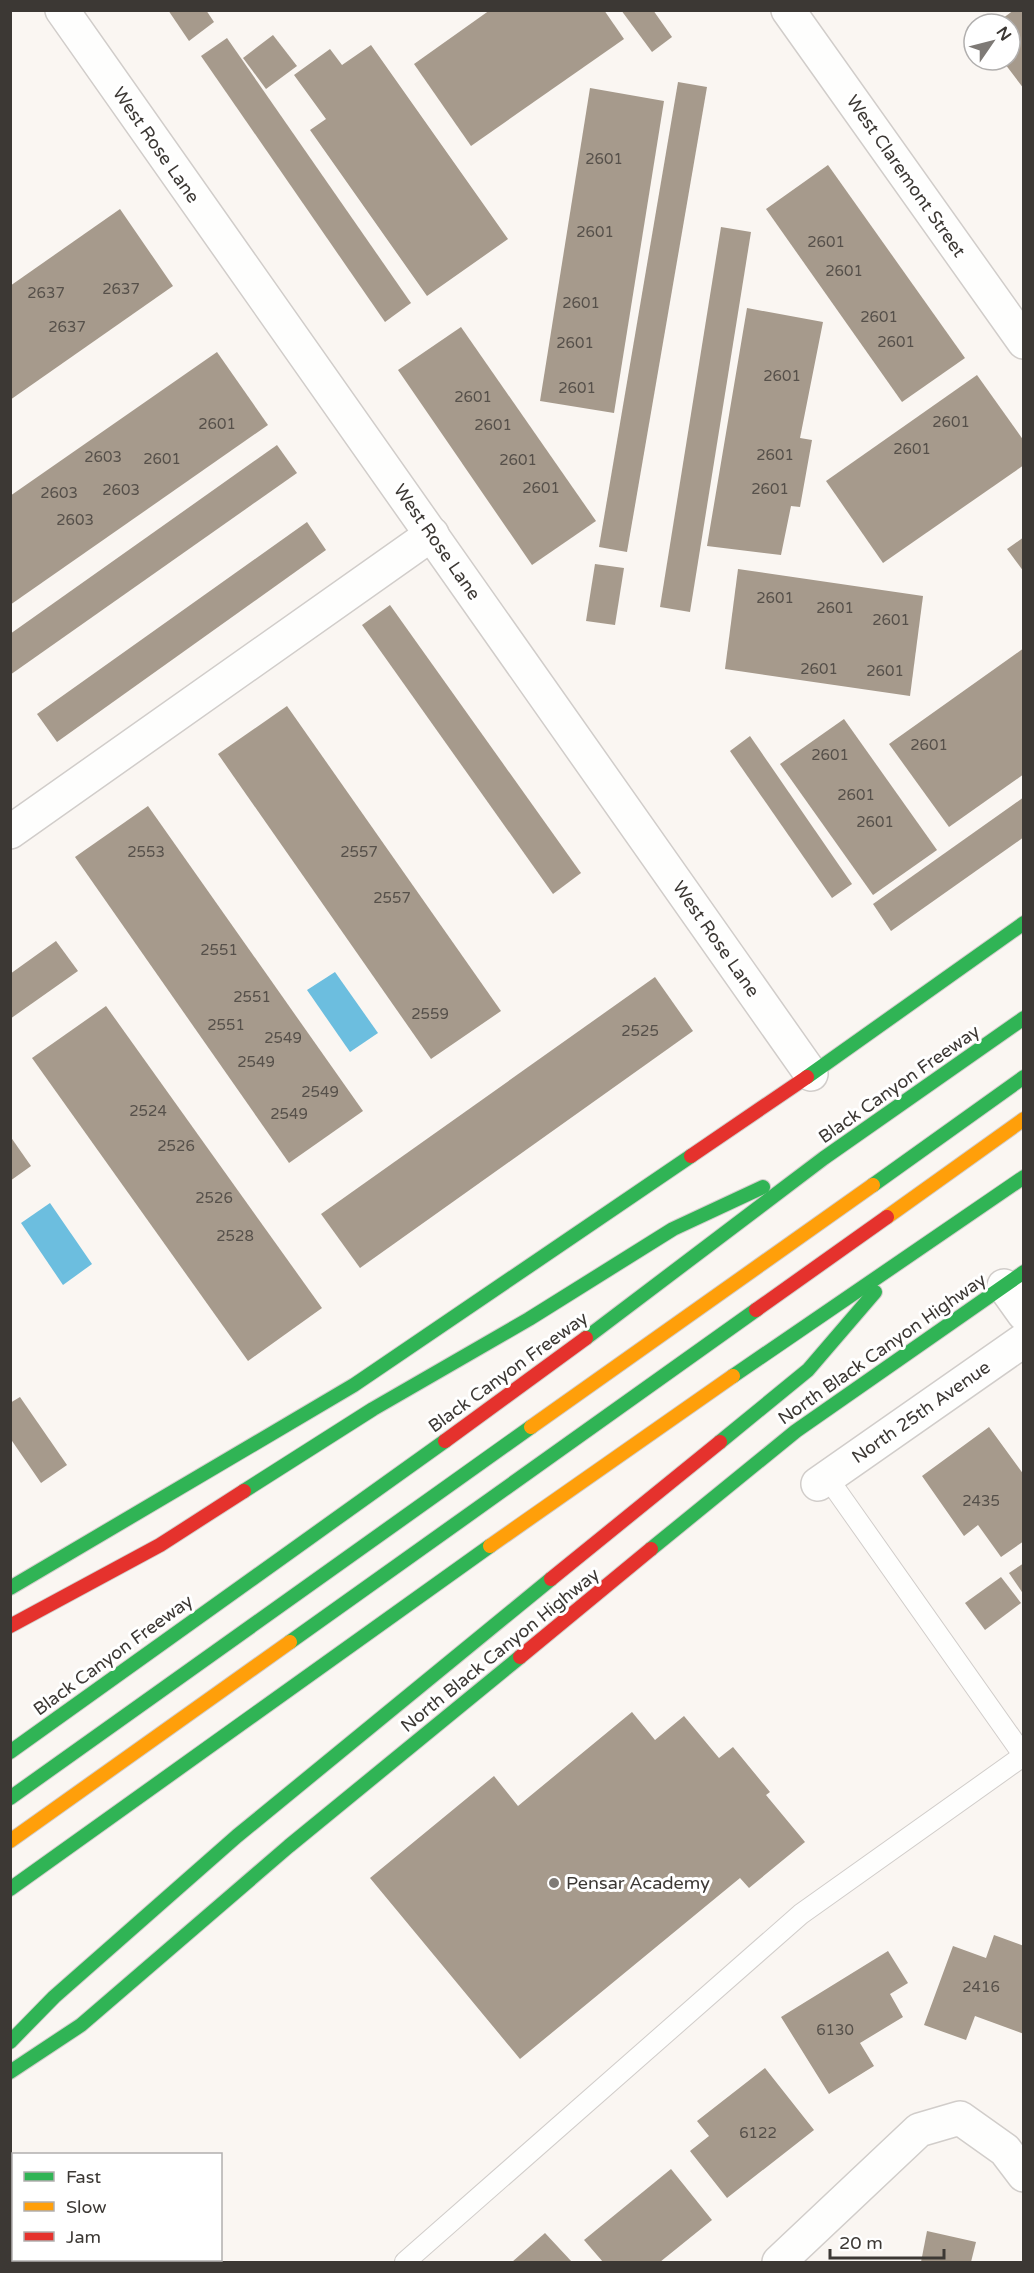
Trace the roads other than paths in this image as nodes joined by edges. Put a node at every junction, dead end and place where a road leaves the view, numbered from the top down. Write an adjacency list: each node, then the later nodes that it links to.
1 (62, 10): 4 (street, West Rose Lane)
2 (788, 10): 3 (street, West Claremont Street)
3 (1023, 342)
4 (432, 534): 5 (street); 8 (street, West Rose Lane)
5 (10, 832)
6 (1023, 923): 8 (main road)
7 (1023, 1018): 11 (main road, Black Canyon Freeway)
8 (811, 1074): 18 (main road)
9 (1023, 1077): 22 (main road)
10 (1023, 1119): 23 (main road)
11 (824, 1158): 19 (main road); 20 (main road, Black Canyon Freeway)
12 (1023, 1177): 13 (main road)
13 (906, 1256): 24 (main road); 25 (main road)
14 (1014, 1279): 15 (street); 26 (main road, North Black Canyon Highway)
15 (1023, 1314)
16 (1023, 1340): 17 (street, North 25th Avenue)
17 (822, 1481): 21 (lane)
18 (10, 1588)
19 (10, 1626)
20 (10, 1752)
21 (1023, 1756): 28 (lane)
22 (10, 1798)
23 (10, 1840)
24 (10, 1889)
25 (10, 2042)
26 (10, 2072)
27 (1023, 2175): 29 (street)
28 (405, 2262)
29 (779, 2262)

